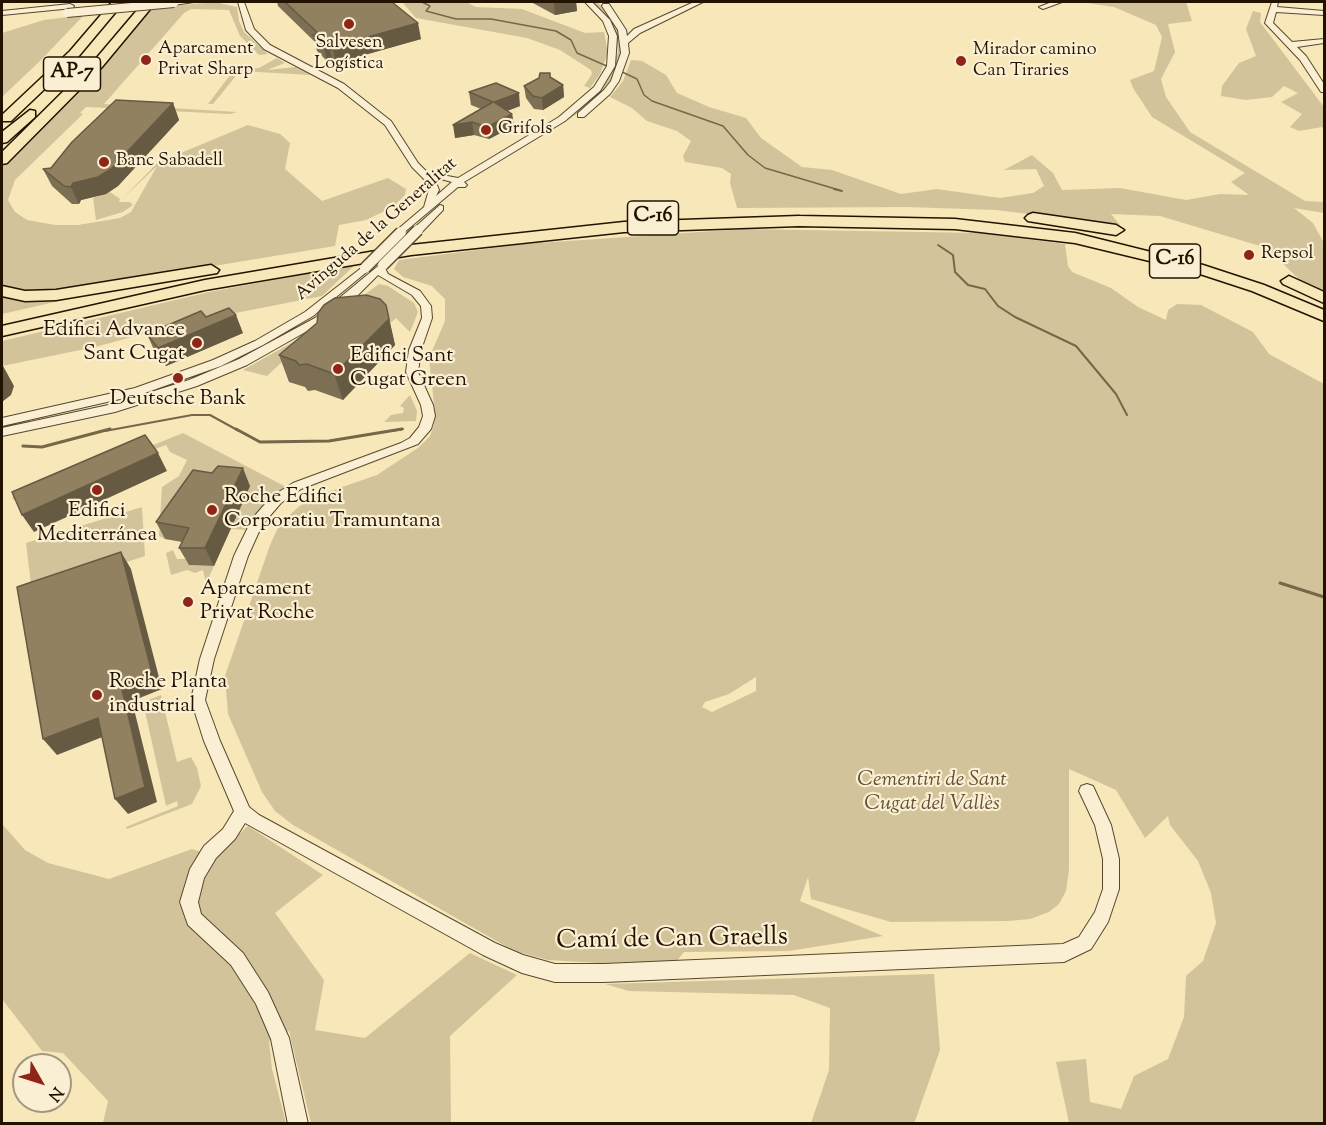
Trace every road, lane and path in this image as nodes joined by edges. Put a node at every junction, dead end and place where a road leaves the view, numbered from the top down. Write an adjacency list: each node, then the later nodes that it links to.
1 (103, 2): 27 (highway)
2 (118, 2): 28 (highway, AP-7)
3 (123, 2): 15 (street)
4 (135, 2): 29 (highway, AP-7)
5 (150, 2): 26 (highway)
6 (190, 2): 15 (street, bridge)
7 (231, 2): 8 (street)
8 (244, 2): 32 (street)
9 (588, 2): 24 (street, Avinguda de la Generalitat)
10 (600, 2): 19 (street, Avinguda de la Generalitat)
11 (699, 2): 20 (street)
12 (1058, 2): 14 (street)
13 (1274, 5): 17 (street); 23 (street)
14 (1043, 7)
15 (65, 10): 16 (street); 18 (street)
16 (2, 12)
17 (1324, 13)
18 (2, 21)
19 (617, 21): 20 (street); 21 (street, Avinguda de la Generalitat)
20 (651, 24): 21 (street)
21 (625, 41): 24 (street, Avinguda de la Generalitat)
22 (1324, 41): 23 (street)
23 (1291, 45): 25 (street)
24 (613, 75): 33 (street, Avinguda de la Generalitat); 38 (street, Avinguda de la Generalitat)
25 (1324, 90)
26 (65, 98): 30 (highway); 31 (highway)
27 (2, 106)
28 (2, 122)
29 (2, 139)
30 (2, 153)
31 (2, 160)
32 (415, 165): 34 (street); 36 (street)
33 (477, 168): 34 (street); 35 (street, Avinguda de la Generalitat)
34 (440, 176): 35 (street)
35 (455, 180): 36 (street); 38 (street); 39 (street, Avinguda de la Generalitat)
36 (434, 190): 39 (street)
37 (926, 215): 41 (highway); 42 (highway, C-16); 49 (highway, C-16)
38 (430, 218): 39 (street, Avinguda de la Generalitat)
39 (414, 226): 43 (street, Avinguda de la Generalitat, bridge); 54 (street, Avinguda de la Generalitat, bridge)
40 (1019, 230): 46 (highway, C-16); 48 (highway); 50 (highway, C-16)
41 (1116, 230)
42 (381, 245): 45 (highway); 51 (highway, C-16)
43 (382, 270): 55 (street, Avinguda de la Generalitat); 57 (street)
44 (1289, 281): 47 (highway)
45 (2, 291)
46 (161, 294): 52 (highway, C-16); 53 (highway)
47 (1324, 298)
48 (1267, 303)
49 (1324, 306)
50 (1324, 316)
51 (2, 322)
52 (2, 331)
53 (2, 338)
54 (2, 422)
55 (2, 432)
56 (1087, 791): 57 (street, Camí de Can Graells)
57 (243, 812): 58 (street)
58 (298, 1124)

